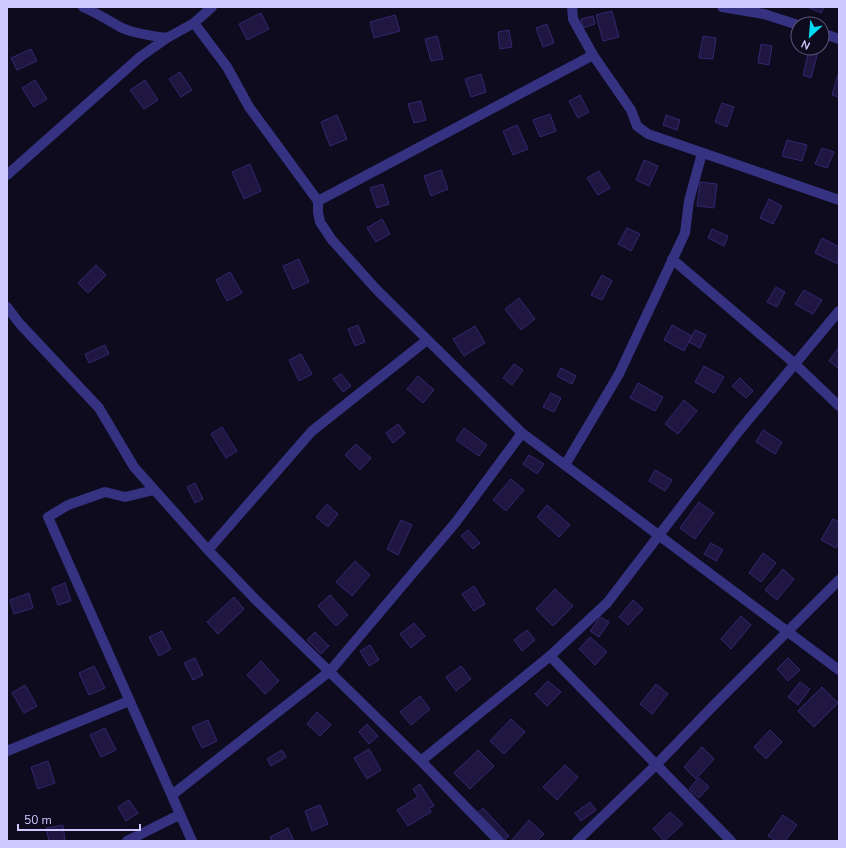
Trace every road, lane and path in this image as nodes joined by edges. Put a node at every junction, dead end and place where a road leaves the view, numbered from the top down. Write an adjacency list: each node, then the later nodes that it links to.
1 (83, 7): 7 (street)
2 (212, 7): 6 (street)
3 (572, 7): 8 (street)
4 (722, 7): 5 (street)
5 (790, 22)
6 (194, 23): 7 (street); 12 (street)
7 (167, 38): 10 (street)
8 (593, 55): 9 (street); 12 (street)
9 (702, 153): 11 (street); 13 (street)
10 (7, 175)
11 (839, 200)
12 (318, 201): 16 (street)
13 (672, 259): 17 (street); 20 (street)
14 (7, 307): 21 (street)
15 (839, 311): 17 (street)
16 (427, 340): 19 (street); 23 (street)
17 (794, 363): 18 (street); 22 (street)
18 (839, 406)
19 (522, 433): 20 (street); 28 (street)
20 (565, 465): 22 (street)
21 (154, 490): 23 (street); 29 (street)
22 (659, 537): 25 (street); 26 (street)
23 (208, 550): 28 (street)
24 (839, 580): 25 (street)
25 (787, 633): 27 (street); 32 (street)
26 (550, 656): 31 (street); 32 (street)
27 (839, 670)
28 (330, 671): 31 (street); 33 (street)
29 (129, 701): 30 (street); 33 (street)
30 (7, 751)
31 (422, 760): 37 (street)
32 (656, 766): 38 (street); 39 (street)
33 (172, 795): 34 (street)
34 (179, 815): 35 (street); 36 (street)
35 (127, 841)
36 (192, 841)
37 (499, 841)
38 (577, 841)
39 (731, 841)

